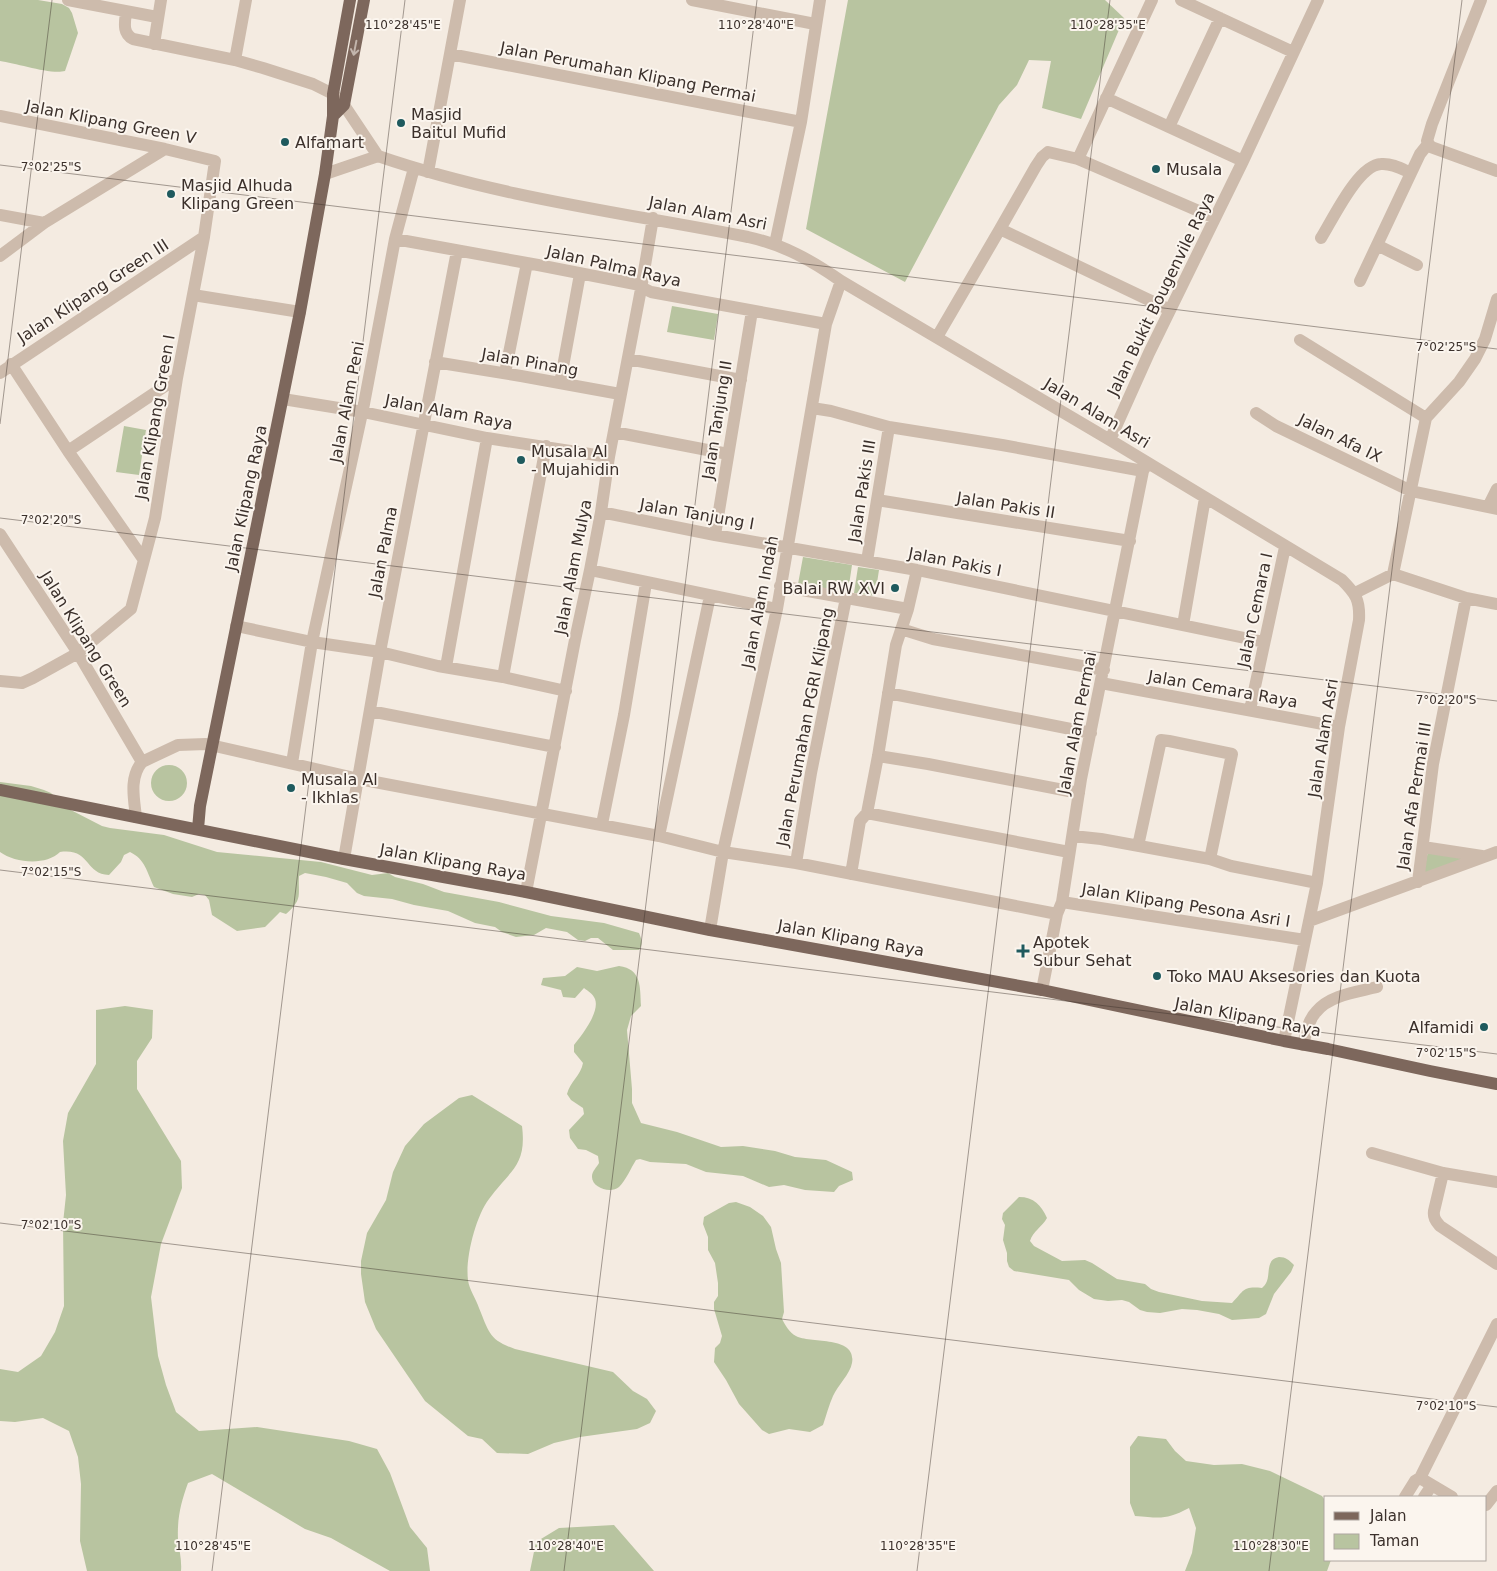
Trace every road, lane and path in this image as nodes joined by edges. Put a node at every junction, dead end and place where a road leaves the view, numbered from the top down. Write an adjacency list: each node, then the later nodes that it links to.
1 (68, 0): 13 (street)
2 (161, 0): 15 (street)
3 (246, 0): 21 (street)
4 (350, 0): 22 (main road, Jalan Klipang Raya)
5 (364, 0): 24 (main road, one-way to 24)
6 (460, 0): 20 (street)
7 (692, 0): 17 (street)
8 (820, 0): 17 (street)
9 (1152, 0): 23 (street)
10 (1181, 0): 16 (street)
11 (1318, 0): 19 (street, Jalan Bukit Bougenvile Raya)
12 (1481, 0): 29 (street)
13 (85, 2): 14 (street)
14 (126, 12): 15 (street); 18 (street)
15 (157, 17): 18 (street)
16 (1220, 18): 19 (street); 28 (street)
17 (815, 24): 27 (street)
18 (154, 44): 21 (street)
19 (1293, 52): 34 (street, Jalan Bukit Bougenvile Raya)
20 (450, 54): 27 (street, Jalan Perumahan Klipang Permai); 37 (street)
21 (235, 60): 22 (street)
22 (333, 94): 24 (street); 26 (main road, Jalan Klipang Raya)
23 (1106, 98): 28 (street); 32 (street)
24 (344, 105): 26 (main road); 31 (street)
25 (0, 116): 30 (street, Jalan Klipang Green V)
26 (333, 116): 39 (main road, Jalan Klipang Raya)
27 (801, 122): 48 (street)
28 (1169, 127): 34 (street)
29 (1428, 143): 36 (street); 38 (street)
30 (165, 149): 33 (street, Jalan Klipang Green V); 43 (street)
31 (378, 156): 35 (street, Jalan Alam Asri); 39 (street)
32 (1078, 159): 42 (street); 44 (street)
33 (215, 161): 45 (street, Jalan Klipang Green I)
34 (1243, 161): 42 (street, Jalan Bukit Bougenvile Raya)
35 (414, 168): 37 (street, Jalan Alam Asri); 47 (street, Jalan Alam Peni)
36 (1497, 171)
37 (428, 172): 41 (street, Jalan Alam Asri)
38 (1411, 173): 46 (street); 49 (street)
39 (325, 174): 62 (main road, Jalan Klipang Raya)
40 (0, 215): 43 (street)
41 (652, 218): 48 (street, Jalan Alam Asri); 57 (street, Jalan Alam Mulya)
42 (1215, 218): 60 (street, Jalan Bukit Bougenvile Raya)
43 (44, 223): 51 (street)
44 (1000, 229): 60 (street); 64 (street)
45 (204, 237): 58 (street, Jalan Klipang Green I); 68 (street, Jalan Klipang Green III)
46 (1322, 238)
47 (395, 239): 50 (street, Jalan Palma Raya); 77 (street, Jalan Alam Peni)
48 (775, 244): 55 (street, Jalan Alam Asri)
49 (1377, 245): 53 (street); 56 (street)
50 (457, 251): 52 (street, Jalan Palma Raya); 67 (street, Jalan Palma)
51 (0, 256)
52 (527, 263): 54 (street, Jalan Palma Raya); 70 (street)
53 (1417, 265)
54 (580, 274): 57 (street, Jalan Palma Raya); 73 (street)
55 (841, 281): 63 (street, Jalan Alam Indah); 64 (street, Jalan Alam Asri)
56 (1360, 281)
57 (641, 289): 61 (street, Jalan Palma Raya); 66 (street, Jalan Alam Mulya)
58 (193, 295): 62 (street); 71 (street, Jalan Klipang Green I)
59 (1497, 299): 79 (street)
60 (1170, 310): 84 (street, Jalan Bukit Bougenvile Raya)
61 (752, 311): 63 (street, Jalan Palma Raya); 72 (street, Jalan Tanjung II)
62 (300, 312): 75 (main road, Jalan Klipang Raya)
63 (826, 324): 76 (street, Jalan Alam Indah)
64 (937, 337): 84 (street, Jalan Alam Asri)
65 (1300, 340): 79 (street)
66 (628, 359): 72 (street); 74 (street, Jalan Alam Mulya)
67 (435, 362): 70 (street, Jalan Pinang); 80 (street, Jalan Palma)
68 (11, 364): 69 (street, Jalan Klipang Green III); 86 (street)
69 (0, 373)
70 (505, 373): 73 (street, Jalan Pinang)
71 (177, 378): 86 (street); 101 (street, Jalan Klipang Green I)
72 (741, 380): 87 (street, Jalan Tanjung II)
73 (560, 383): 74 (street, Jalan Pinang)
74 (620, 394): 82 (street, Jalan Alam Mulya)
75 (283, 399): 77 (street, Jalan Alam Raya); 117 (main road, Jalan Klipang Raya)
76 (812, 408): 81 (street); 99 (street, Jalan Alam Indah)
77 (363, 412): 80 (street, Jalan Alam Raya); 119 (street, Jalan Alam Peni)
78 (1256, 413): 91 (street, Jalan Afa IX)
79 (1426, 418): 91 (street)
80 (424, 425): 83 (street, Jalan Alam Raya); 121 (street, Jalan Palma)
81 (889, 427): 89 (street); 93 (street, Jalan Pakis III)
82 (614, 432): 87 (street); 88 (street, Jalan Alam Mulya)
83 (488, 438): 85 (street, Jalan Alam Raya); 123 (street)
84 (1110, 440): 89 (street, Jalan Alam Asri)
85 (546, 446): 88 (street, Jalan Alam Raya); 125 (street)
86 (68, 450): 101 (street)
87 (728, 454): 97 (street, Jalan Tanjung II)
88 (608, 457): 95 (street, Jalan Alam Mulya)
89 (1145, 467): 92 (street, Jalan Alam Asri); 98 (street, Jalan Alam Permai)
90 (1497, 489): 94 (street)
91 (1412, 491): 94 (street, Jalan Afa IX); 105 (street)
92 (1206, 498): 100 (street, Jalan Alam Asri); 116 (street)
93 (877, 500): 98 (street, Jalan Pakis II); 102 (street, Jalan Pakis III)
94 (1493, 508)
95 (601, 512): 97 (street, Jalan Tanjung I); 103 (street, Jalan Alam Mulya)
96 (0, 534): 122 (street, Jalan Klipang Green)
97 (715, 534): 99 (street, Jalan Tanjung I)
98 (1130, 541): 115 (street, Jalan Alam Permai)
99 (787, 546): 102 (street, Jalan Pakis I); 107 (street, Jalan Alam Indah)
100 (1285, 547): 108 (street, Jalan Alam Asri); 120 (street, Jalan Cemara I)
101 (144, 560): 122 (street, Jalan Klipang Green I)
102 (867, 561): 104 (street, Jalan Pakis I)
103 (590, 570): 106 (street); 128 (street, Jalan Alam Mulya)
104 (917, 570): 114 (street); 115 (street, Jalan Pakis I)
105 (1393, 574): 108 (street); 111 (street)
106 (646, 582): 109 (street); 145 (street)
107 (780, 586): 110 (street); 113 (street, Jalan Alam Indah)
108 (1354, 593): 132 (street, Jalan Alam Asri)
109 (710, 596): 113 (street); 147 (street)
110 (846, 598): 114 (street); 156 (street, Jalan Perumahan PGRI Klipang)
111 (1466, 598): 112 (street); 150 (street, Jalan Afa Permai III)
112 (1497, 604)
113 (777, 609): 151 (street, Jalan Alam Indah)
114 (908, 609): 118 (street)
115 (1116, 611): 116 (street, Jalan Pakis I); 124 (street, Jalan Alam Permai)
116 (1183, 625): 120 (street, Jalan Pakis I)
117 (236, 626): 119 (street); 134 (main road, Jalan Klipang Raya)
118 (901, 628): 124 (street); 129 (street)
119 (312, 642): 121 (street); 138 (street, Jalan Alam Peni)
120 (1264, 642): 130 (street, Jalan Cemara I)
121 (380, 652): 123 (street); 131 (street, Jalan Palma)
122 (78, 653): 126 (street, Jalan Klipang Green I); 137 (street, Jalan Klipang Green)
123 (446, 667): 125 (street)
124 (1104, 670): 127 (street, Jalan Alam Permai)
125 (503, 677): 128 (street)
126 (0, 681)
127 (1101, 683): 130 (street, Jalan Cemara Raya); 133 (street, Jalan Alam Permai)
128 (566, 691): 135 (street, Jalan Alam Mulya)
129 (888, 694): 133 (street); 136 (street)
130 (1250, 710): 132 (street, Jalan Cemara Raya)
131 (370, 711): 135 (street); 139 (street, Jalan Palma)
132 (1339, 726): 159 (street, Jalan Alam Asri)
133 (1091, 733): 141 (street, Jalan Alam Permai)
134 (212, 746): 137 (street); 138 (street, Jalan Perumahan PGRI Klipang); 146 (main road, Jalan Klipang Raya)
135 (555, 747): 143 (street, Jalan Alam Mulya)
136 (878, 756): 141 (street); 142 (street)
137 (142, 762): 144 (street)
138 (292, 763): 139 (street, Jalan Perumahan PGRI Klipang)
139 (358, 779): 143 (street, Jalan Perumahan PGRI Klipang); 154 (street, Jalan Palma)
140 (0, 790): 144 (main road, Jalan Klipang Raya)
141 (1079, 793): 148 (street, Jalan Alam Permai)
142 (867, 813): 152 (street); 157 (street)
143 (542, 814): 145 (street, Jalan Perumahan PGRI Klipang); 160 (street, Jalan Alam Mulya)
144 (136, 817): 146 (main road, Jalan Klipang Raya)
145 (602, 824): 147 (street, Jalan Perumahan PGRI Klipang)
146 (198, 829): 154 (main road, Jalan Klipang Raya)
147 (659, 836): 151 (street, Jalan Perumahan PGRI Klipang)
148 (1073, 836): 149 (street); 152 (street, Jalan Alam Permai)
149 (1138, 846): 155 (street); 155 (street)
150 (1423, 847): 153 (street); 158 (street, Jalan Afa Permai III)
151 (723, 852): 156 (street, Jalan Perumahan PGRI Klipang); 164 (street, Jalan Alam Indah)
152 (1069, 852): 161 (street, Jalan Alam Permai)
153 (1491, 854): 158 (street)
154 (344, 859): 160 (main road, Jalan Klipang Raya)
155 (1210, 860): 159 (street)
156 (796, 863): 157 (street, Jalan Perumahan PGRI Klipang)
157 (851, 874): 162 (street, Jalan Perumahan PGRI Klipang)
158 (1418, 882): 163 (street)
159 (1317, 883): 163 (street, Jalan Alam Asri)
160 (526, 892): 164 (main road, Jalan Klipang Raya)
161 (1062, 902): 162 (street, Jalan Alam Permai); 165 (street, Jalan Klipang Pesona Asri I)
162 (1057, 914): 167 (street, Jalan Alam Permai)
163 (1309, 921): 165 (street, Jalan Alam Asri)
164 (710, 930): 167 (main road, Jalan Klipang Raya)
165 (1305, 940): 168 (street, Jalan Alam Asri)
166 (1377, 988): 169 (street)
167 (1042, 990): 168 (main road, Jalan Klipang Raya)
168 (1284, 1041): 169 (main road, Jalan Klipang Raya)
169 (1303, 1045): 170 (main road, Jalan Klipang Raya)
170 (1497, 1084)
171 (1372, 1152): 172 (street)
172 (1443, 1173): 173 (street); 174 (street)
173 (1497, 1182)
174 (1497, 1264)
175 (1497, 1324): 176 (street)
176 (1420, 1478): 177 (street); 179 (street)
177 (1432, 1485): 180 (street); 181 (street)
178 (1497, 1491): 182 (street)
179 (1405, 1496)
180 (1425, 1496)
181 (1450, 1496)
182 (1487, 1504)

